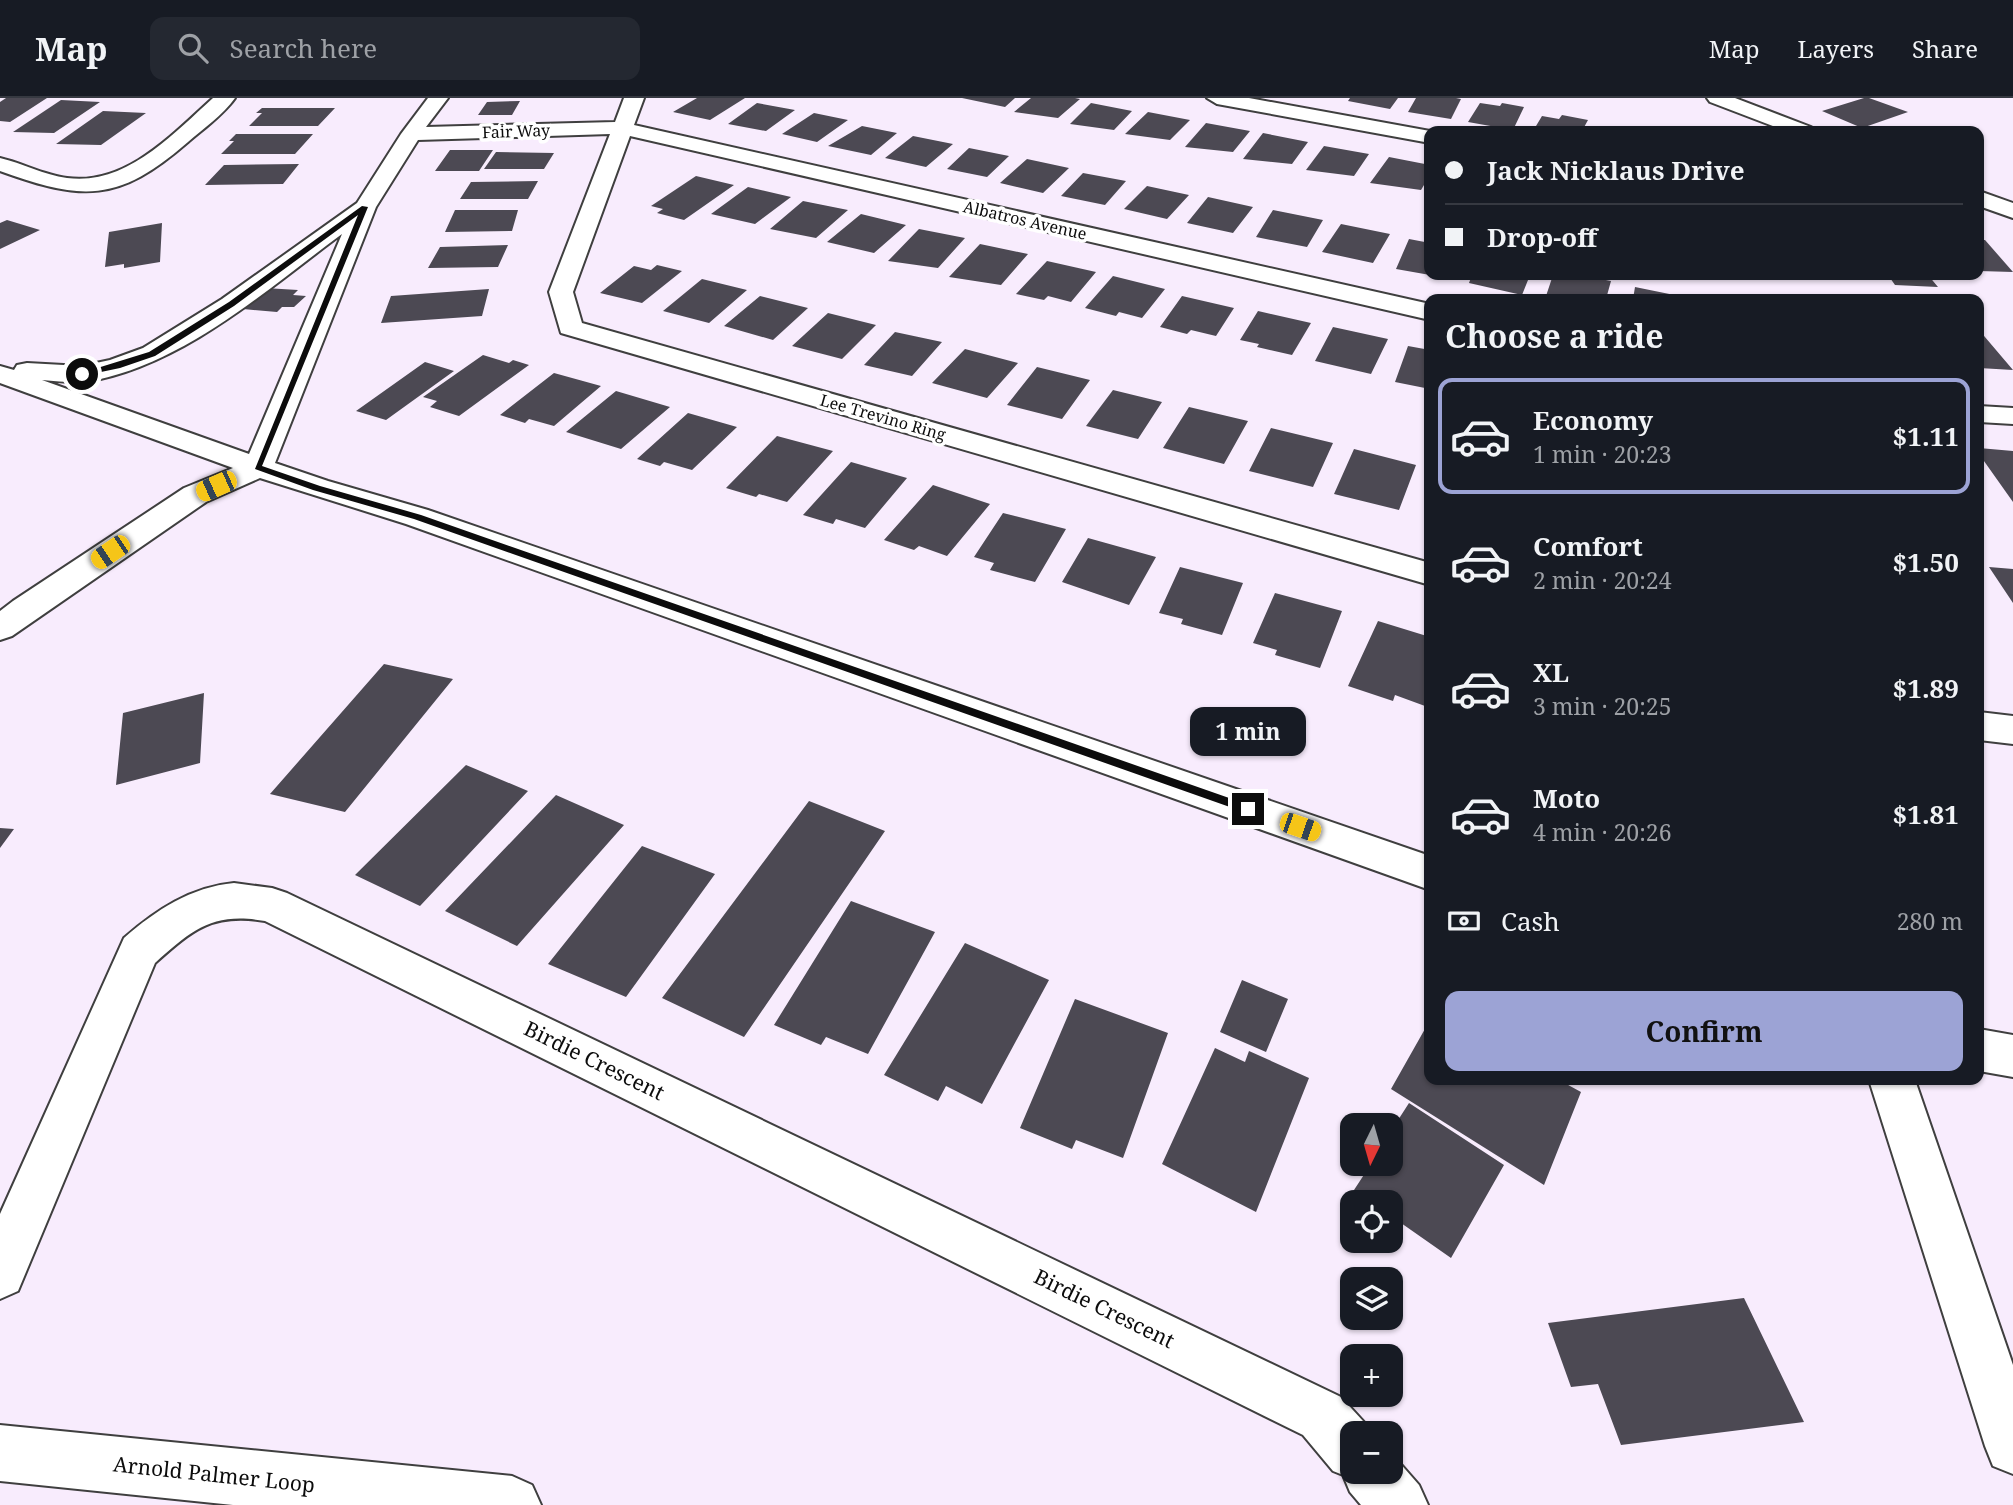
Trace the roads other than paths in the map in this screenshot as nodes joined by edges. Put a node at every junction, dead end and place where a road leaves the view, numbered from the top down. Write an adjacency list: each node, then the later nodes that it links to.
1 (225, 98): 10 (street)
2 (438, 98): 8 (street)
3 (634, 98): 7 (street, Lee Trevino Ring)
4 (1217, 98): 9 (street)
5 (1717, 98): 6 (street)
6 (1791, 126)
7 (621, 128): 8 (street, Fair Way); 15 (street, Albatros Avenue); 20 (street, Lee Trevino Ring)
8 (411, 134): 12 (street)
9 (1424, 136)
10 (0, 164)
11 (1984, 200): 14 (street)
12 (365, 207): 16 (street); 19 (street)
13 (1984, 211): 14 (street)
14 (2013, 211)
15 (1424, 311)
16 (0, 372): 19 (street)
17 (1984, 414): 18 (street)
18 (2013, 416)
19 (258, 468): 21 (street); 24 (street)
20 (1424, 572)
21 (8, 614)
22 (1984, 727): 23 (street)
23 (2013, 730)
24 (1424, 871)
25 (1984, 1051): 26 (street)
26 (2013, 1056)
27 (1894, 1085): 30 (street)
28 (0, 1273): 29 (street, Birdie Crescent)
29 (1340, 1436)
30 (2013, 1446)
31 (0, 1453): 33 (street, Arnold Palmer Loop)
32 (1381, 1484): 34 (street)
33 (512, 1505)
34 (1399, 1505)

